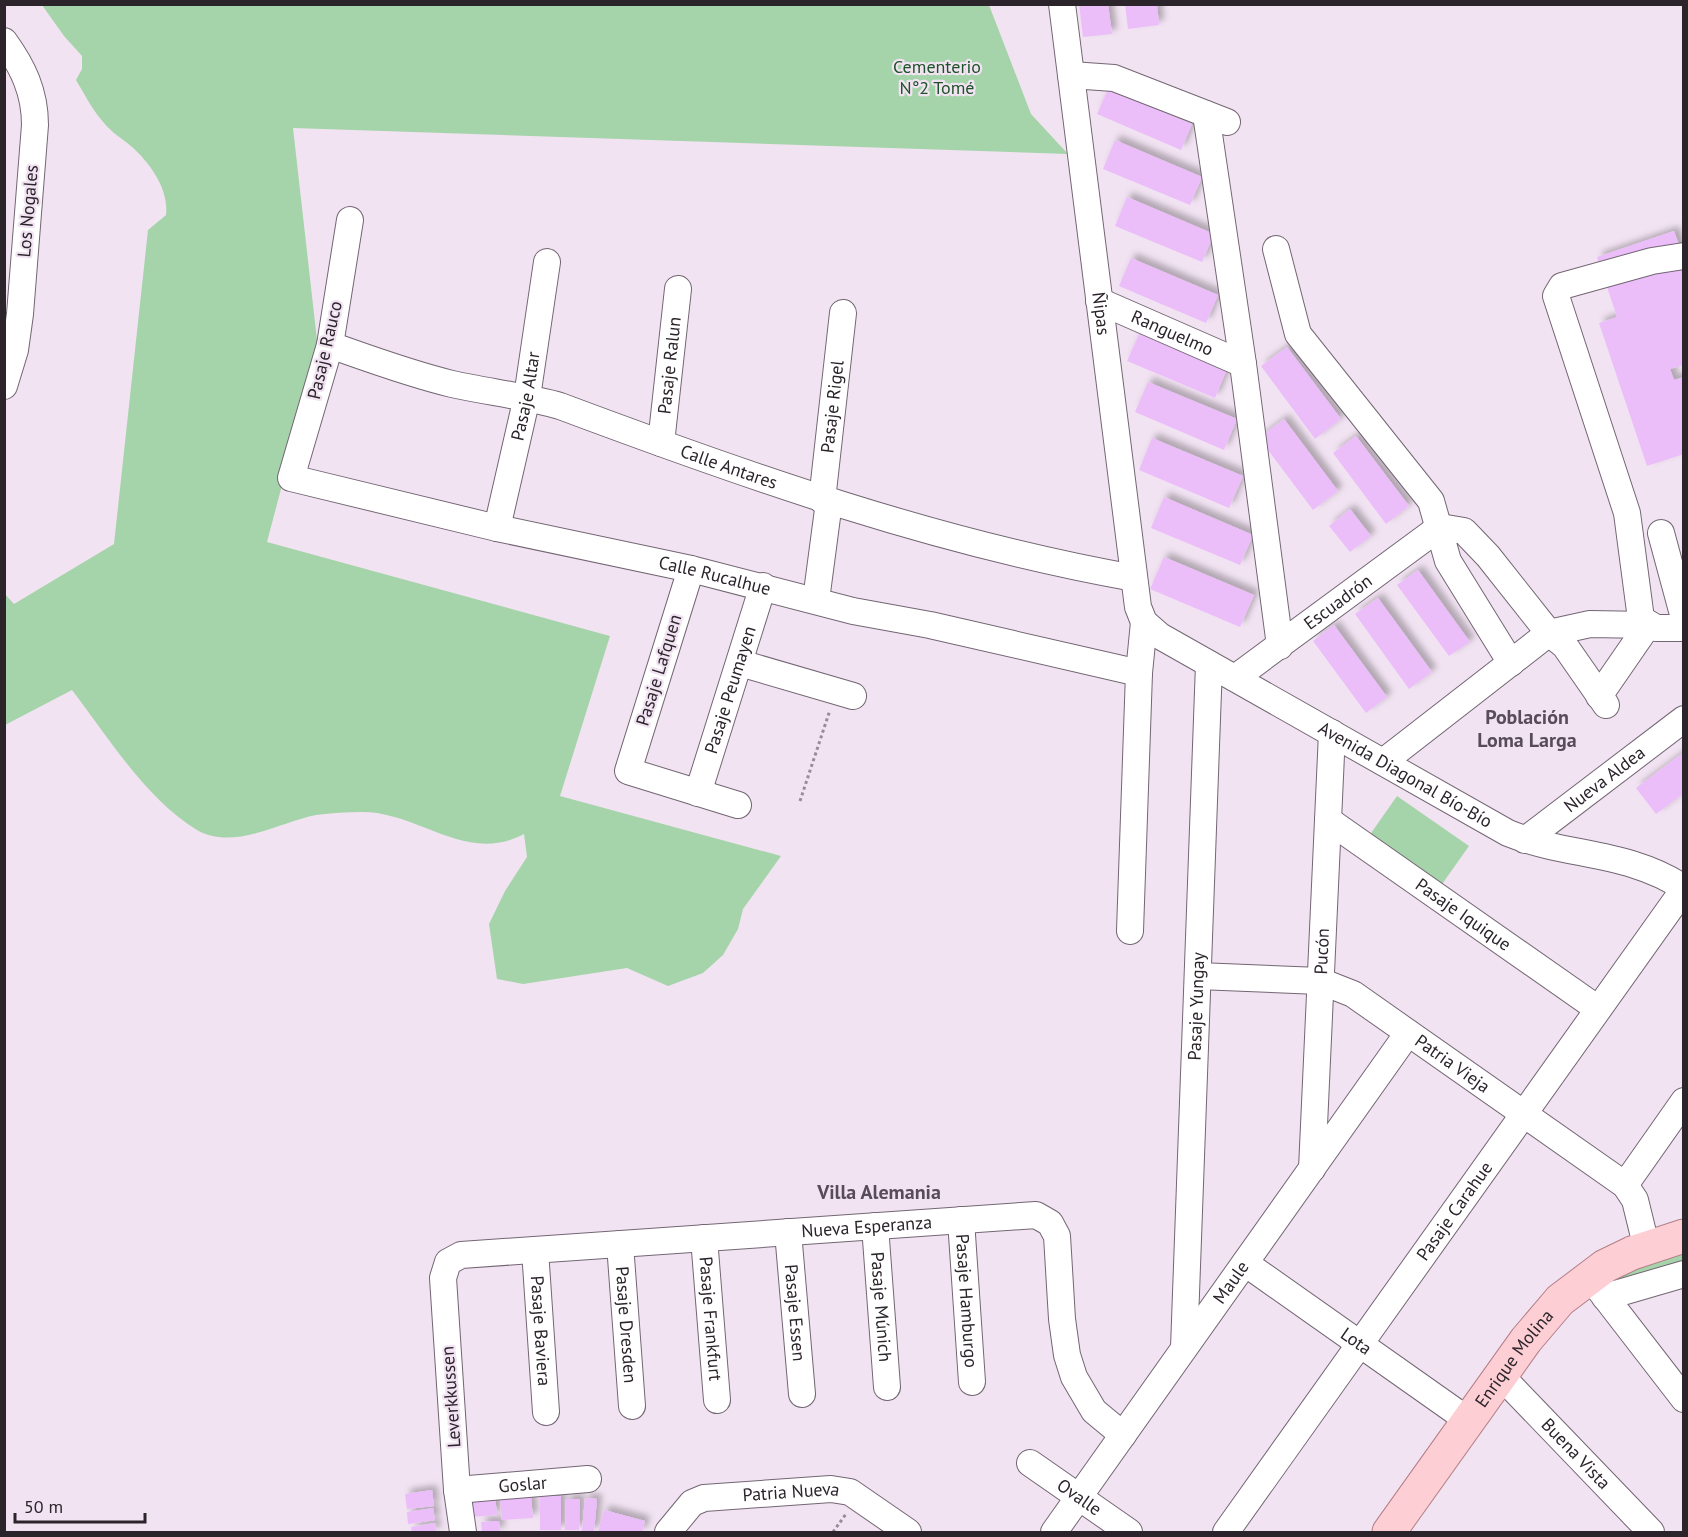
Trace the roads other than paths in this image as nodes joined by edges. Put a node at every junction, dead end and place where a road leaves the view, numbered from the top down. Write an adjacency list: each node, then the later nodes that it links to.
1 (1062, 4): 3 (street, Ñipas)
2 (4, 41): 13 (street, Los Nogales)
3 (1071, 75): 9 (street, Ñipas); 12 (street)
4 (350, 220): 11 (street, Pasaje Rauco)
5 (1276, 249): 18 (street)
6 (1683, 256): 27 (street)
7 (547, 262): 14 (street, Pasaje Altar)
8 (678, 289): 15 (street, Pasaje Ralun)
9 (1099, 301): 12 (street, Ranguelmo); 22 (street, Ñipas)
10 (843, 313): 17 (street, Pasaje Rigel)
11 (330, 345): 14 (street, Calle Antares); 16 (street, Pasaje Rauco)
12 (1243, 364): 30 (street)
13 (4, 386)
14 (527, 397): 15 (street, Calle Antares); 19 (street, Pasaje Altar)
15 (661, 442): 17 (street, Calle Antares)
16 (291, 478): 19 (street, Calle Rucalhue)
17 (825, 501): 22 (street, Calle Antares); 24 (street)
18 (1440, 527): 29 (street); 30 (street, Escuadrón); 32 (street)
19 (497, 528): 21 (street, Calle Rucalhue)
20 (1661, 533): 25 (street)
21 (691, 569): 23 (street, Calle Rucalhue); 40 (street, Pasaje Lafquen)
22 (1134, 579): 26 (street, Ñipas)
23 (763, 586): 24 (street, Calle Rucalhue); 31 (street, Pasaje Peumayen)
24 (816, 600): 34 (street, Calle Rucalhue)
25 (1683, 618)
26 (1144, 622): 33 (street, Avenida Diagonal Bío-Bío); 34 (street)
27 (1648, 626): 28 (street); 29 (street); 29 (street)
28 (1683, 628)
29 (1549, 633): 32 (street)
30 (1280, 646): 35 (street, Escuadrón)
31 (740, 663): 36 (street); 40 (street, Pasaje Peumayen)
32 (1511, 663): 39 (street)
33 (1209, 664): 35 (street, Avenida Diagonal Bío-Bío); 46 (street, Pasaje Yungay)
34 (1139, 673): 45 (street)
35 (1234, 678): 38 (street, Avenida Diagonal Bío-Bío)
36 (845, 693)
37 (1683, 719): 43 (street, Nueva Aldea)
38 (1332, 733): 39 (street, Avenida Diagonal Bío-Bío); 42 (street, Pucón)
39 (1383, 762): 43 (street, Avenida Diagonal Bío-Bío)
40 (698, 793): 41 (street)
41 (738, 805)
42 (1328, 820): 47 (street, Pucón); 48 (street, Pasaje Iquique)
43 (1525, 840): 44 (street, Avenida Diagonal Bío-Bío)
44 (1683, 888): 48 (street, Pasaje Carahue)
45 (1130, 931)
46 (1198, 976): 47 (street, Patria Vieja); 67 (street, Pasaje Yungay)
47 (1320, 981): 49 (street, Patria Vieja); 52 (street, Pucón)
48 (1598, 1009): 51 (street, Pasaje Carahue)
49 (1408, 1033): 51 (street, Patria Vieja); 52 (street, Maule)
50 (1683, 1101): 53 (street)
51 (1524, 1114): 53 (street, Patria Vieja); 66 (street, Pasaje Carahue)
52 (1312, 1169): 63 (street, Maule)
53 (1625, 1185): 60 (street, Patria Vieja)
54 (961, 1220): 55 (street, Nueva Esperanza); 69 (street, Pasaje Hamburgo); 77 (street, Nueva Esperanza)
55 (875, 1226): 56 (street, Nueva Esperanza); 70 (street, Pasaje Múnich)
56 (788, 1232): 58 (street, Nueva Esperanza); 71 (street, Pasaje Essen)
57 (1683, 1236): 60 (main road, Enrique Molina)
58 (704, 1238): 59 (street, Nueva Esperanza); 73 (street, Pasaje Frankfurt)
59 (620, 1244): 61 (street, Nueva Esperanza); 74 (street, Pasaje Dresden)
60 (1647, 1249): 65 (main road, Enrique Molina)
61 (535, 1250): 62 (street, Nueva Esperanza); 75 (street, Pasaje Baviera)
62 (448, 1262): 80 (street, Leverkkussen)
63 (1245, 1263): 66 (street, Lota); 67 (street, Maule)
64 (1683, 1274): 65 (street, Enrique Molina)
65 (1597, 1286): 68 (main road, Enrique Molina); 72 (street)
66 (1360, 1345): 76 (street, Lota); 87 (street, Pasaje Carahue)
67 (1184, 1348): 77 (street, Maule)
68 (1502, 1376): 76 (main road, Enrique Molina); 89 (street, Buena Vista)
69 (972, 1382)
70 (887, 1387)
71 (802, 1394)
72 (1683, 1399)
73 (717, 1400)
74 (632, 1406)
75 (546, 1412)
76 (1469, 1421): 88 (main road, Enrique Molina)
77 (1123, 1435): 81 (street, Maule)
78 (1030, 1463): 81 (street, Ovalle)
79 (588, 1479): 80 (street, Goslar)
80 (457, 1490): 83 (street, Leverkkussen)
81 (1079, 1497): 85 (street, Maule); 86 (street, Ovalle)
82 (676, 1530): 84 (street, Patria Nueva)
83 (464, 1533)
84 (908, 1533)
85 (1054, 1533)
86 (1129, 1533)
87 (1226, 1533)
88 (1389, 1533)
89 (1651, 1533)

